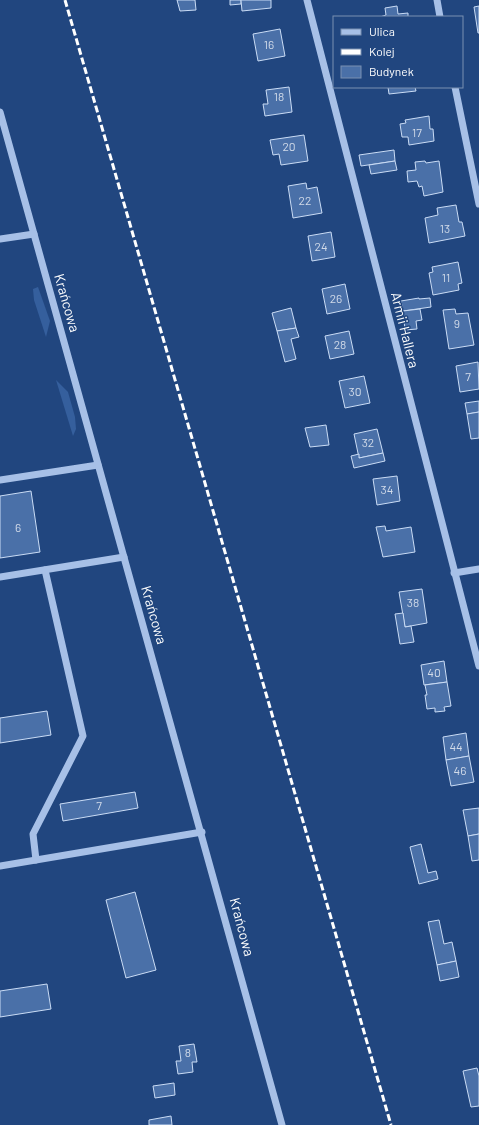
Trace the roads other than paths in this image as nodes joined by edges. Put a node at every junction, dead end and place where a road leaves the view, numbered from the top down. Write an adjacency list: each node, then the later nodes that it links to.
1 (307, 0): 14 (street, Armii Hallera)
2 (437, 0): 3 (street)
3 (440, 16)
4 (455, 88): 6 (street)
5 (0, 112): 7 (street, Krańcowa)
6 (479, 204)
7 (34, 234): 8 (street); 9 (street, Krańcowa)
8 (0, 239)
9 (98, 466): 10 (street); 11 (street, Krańcowa)
10 (0, 480)
11 (124, 557): 13 (street); 17 (street, Krańcowa)
12 (479, 569): 14 (street)
13 (45, 570): 15 (street); 18 (street)
14 (454, 573): 16 (street, Armii Hallera)
15 (0, 577)
16 (479, 666)
17 (202, 832): 18 (street); 20 (street, Krańcowa)
18 (36, 860): 19 (street)
19 (0, 866)
20 (282, 1125)

